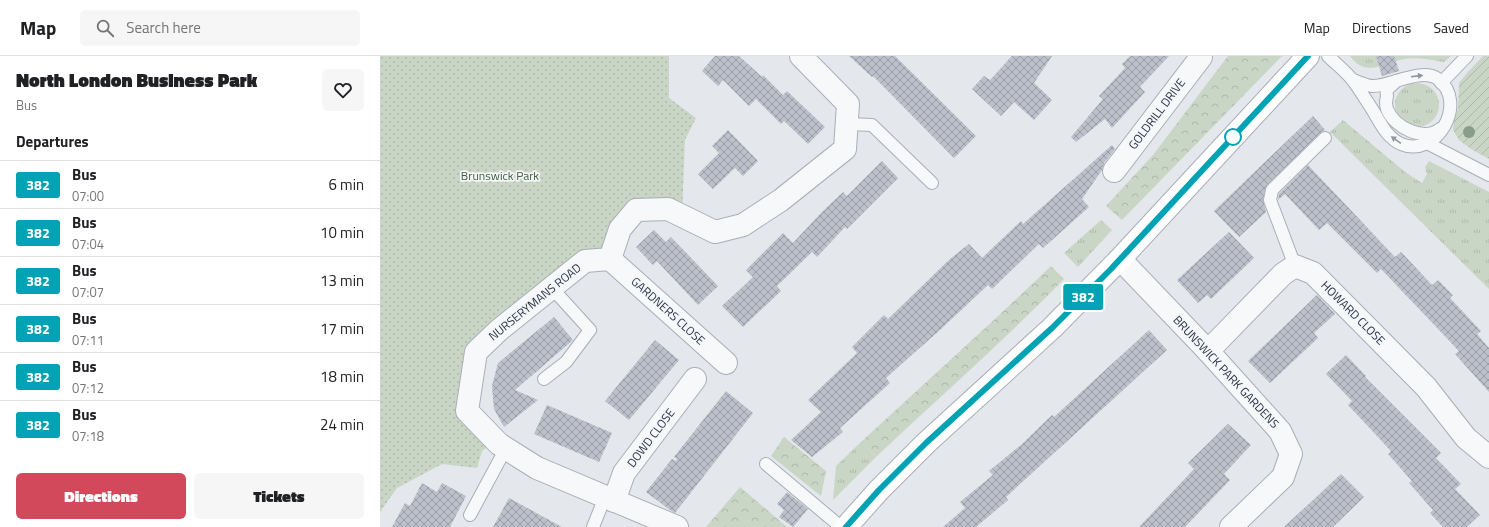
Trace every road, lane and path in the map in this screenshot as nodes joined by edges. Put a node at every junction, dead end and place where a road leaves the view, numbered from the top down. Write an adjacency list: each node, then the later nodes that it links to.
1 (801, 56): 9 (street)
2 (1200, 56): 13 (street, GOLDRILL DRIVE)
3 (1308, 56): 17 (street)
4 (1328, 56): 6 (lane)
5 (1467, 56): 8 (lane)
6 (1353, 80): 7 (lane); 12 (lane, one-way to 6)
7 (1397, 81): 8 (lane, one-way to 8); 10 (lane)
8 (1441, 83): 10 (lane)
9 (847, 124): 15 (lane); 16 (street)
10 (1446, 125): 12 (lane)
11 (1325, 138): 18 (lane)
12 (1427, 143): 14 (lane)
13 (1114, 171)
14 (1489, 175)
15 (932, 184)
16 (610, 259): 19 (street, NURSERYMANS ROAD); 21 (street, GARDNERS CLOSE)
17 (1120, 259): 20 (street, BRUNSWICK PARK GARDENS); 32 (street)
18 (1295, 266): 20 (street); 25 (street, HOWARD CLOSE)
19 (551, 287): 22 (lane); 24 (street, NURSERYMANS ROAD)
20 (1208, 351): 33 (street, BRUNSWICK PARK GARDENS)
21 (726, 363)
22 (544, 379)
23 (695, 379): 27 (street, DOWD CLOSE)
24 (506, 448): 27 (street, NURSERYMANS ROAD); 28 (lane)
25 (1489, 457)
26 (766, 464): 31 (lane)
27 (610, 499): 29 (lane); 30 (street, NURSERYMANS ROAD)
28 (470, 515)
29 (593, 527)
30 (677, 527)
31 (841, 527)
32 (846, 527)
33 (1231, 527)

